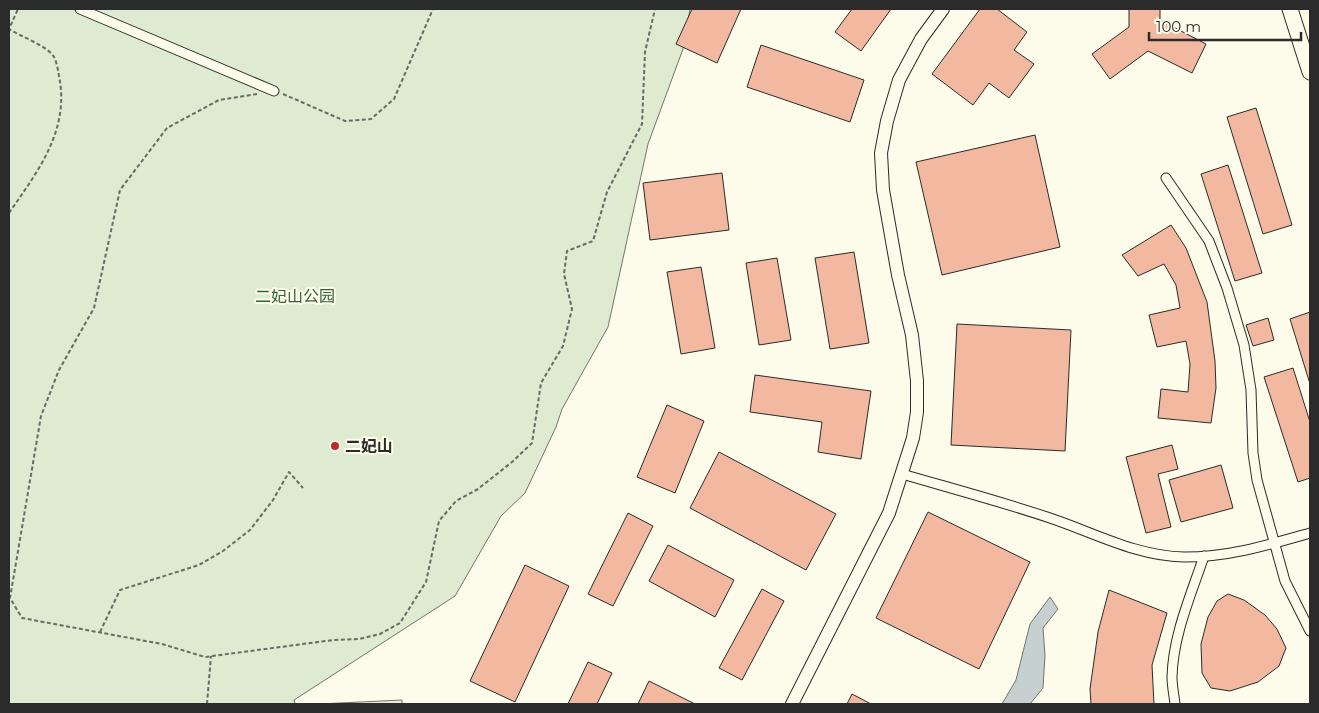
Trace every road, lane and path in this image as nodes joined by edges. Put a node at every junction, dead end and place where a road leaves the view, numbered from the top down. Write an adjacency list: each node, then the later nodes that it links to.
1 (18, 9): 10 (path)
2 (80, 9): 8 (street)
3 (433, 9): 8 (path)
4 (656, 9): 19 (path)
5 (943, 9): 11 (street)
6 (1290, 9): 7 (main road)
7 (1310, 72)
8 (274, 90): 16 (path)
9 (1166, 178): 14 (street)
10 (9, 213)
11 (902, 474): 15 (street); 21 (street)
12 (303, 488): 18 (path)
13 (1310, 532): 14 (street)
14 (1274, 543): 15 (street); 17 (street)
15 (1204, 556): 22 (street)
16 (9, 599): 18 (path)
17 (1310, 631)
18 (100, 632): 19 (path)
19 (211, 656): 20 (path)
20 (207, 704)
21 (792, 704)
22 (1175, 704)

